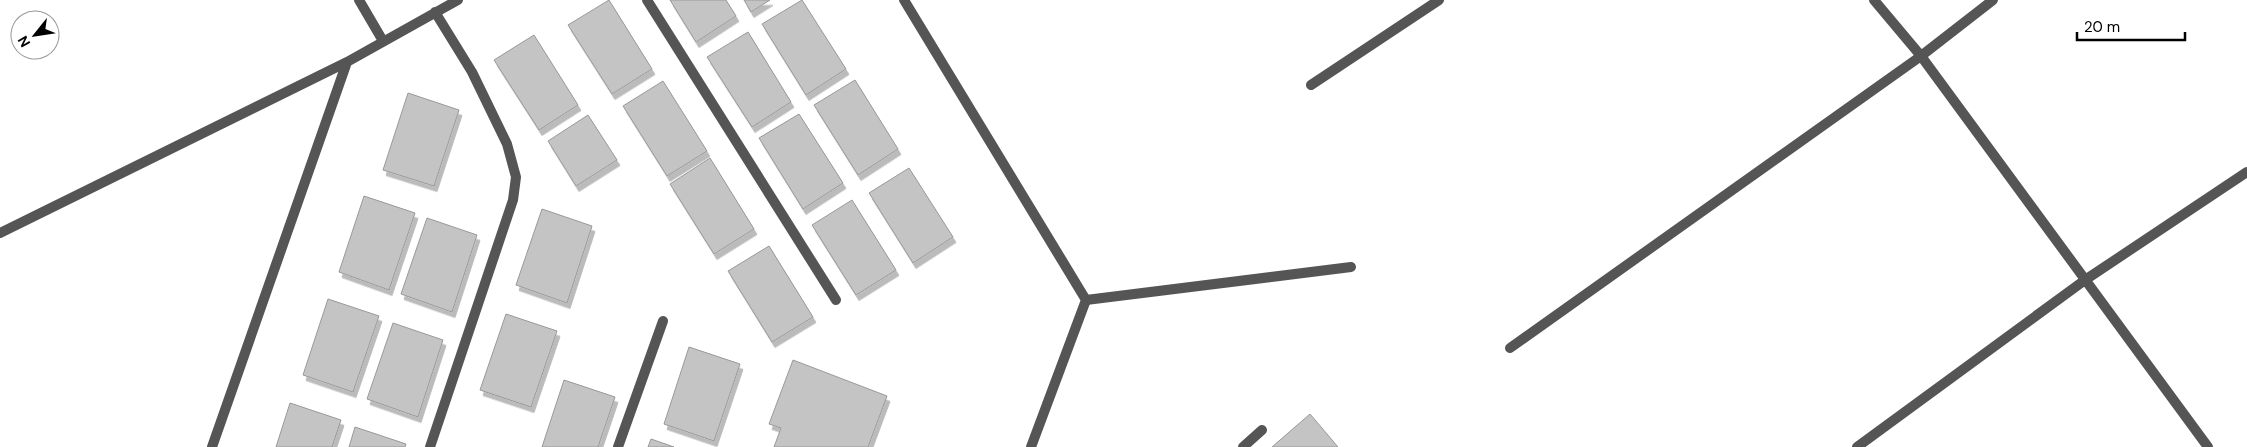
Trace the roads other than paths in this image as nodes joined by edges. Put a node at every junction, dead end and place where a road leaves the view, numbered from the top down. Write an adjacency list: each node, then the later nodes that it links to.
1 (359, 0): 9 (street)
2 (458, 0): 8 (street)
3 (647, 0): 17 (street)
4 (904, 0): 18 (street)
5 (1439, 0): 12 (street)
6 (1874, 0): 10 (street)
7 (1993, 0): 10 (street)
8 (435, 12): 9 (street); 23 (street)
9 (383, 41): 11 (street)
10 (1921, 56): 16 (street); 20 (street)
11 (347, 62): 14 (street); 22 (street)
12 (1311, 85)
13 (2247, 172): 16 (street)
14 (0, 233)
15 (1351, 267): 18 (street)
16 (2084, 280): 27 (street); 28 (street)
17 (836, 300)
18 (1086, 300): 25 (street)
19 (663, 321): 24 (street)
20 (1510, 348)
21 (1262, 430): 26 (street)
22 (212, 447)
23 (430, 447)
24 (618, 447)
25 (1031, 447)
26 (1243, 447)
27 (1857, 447)
28 (2208, 447)

